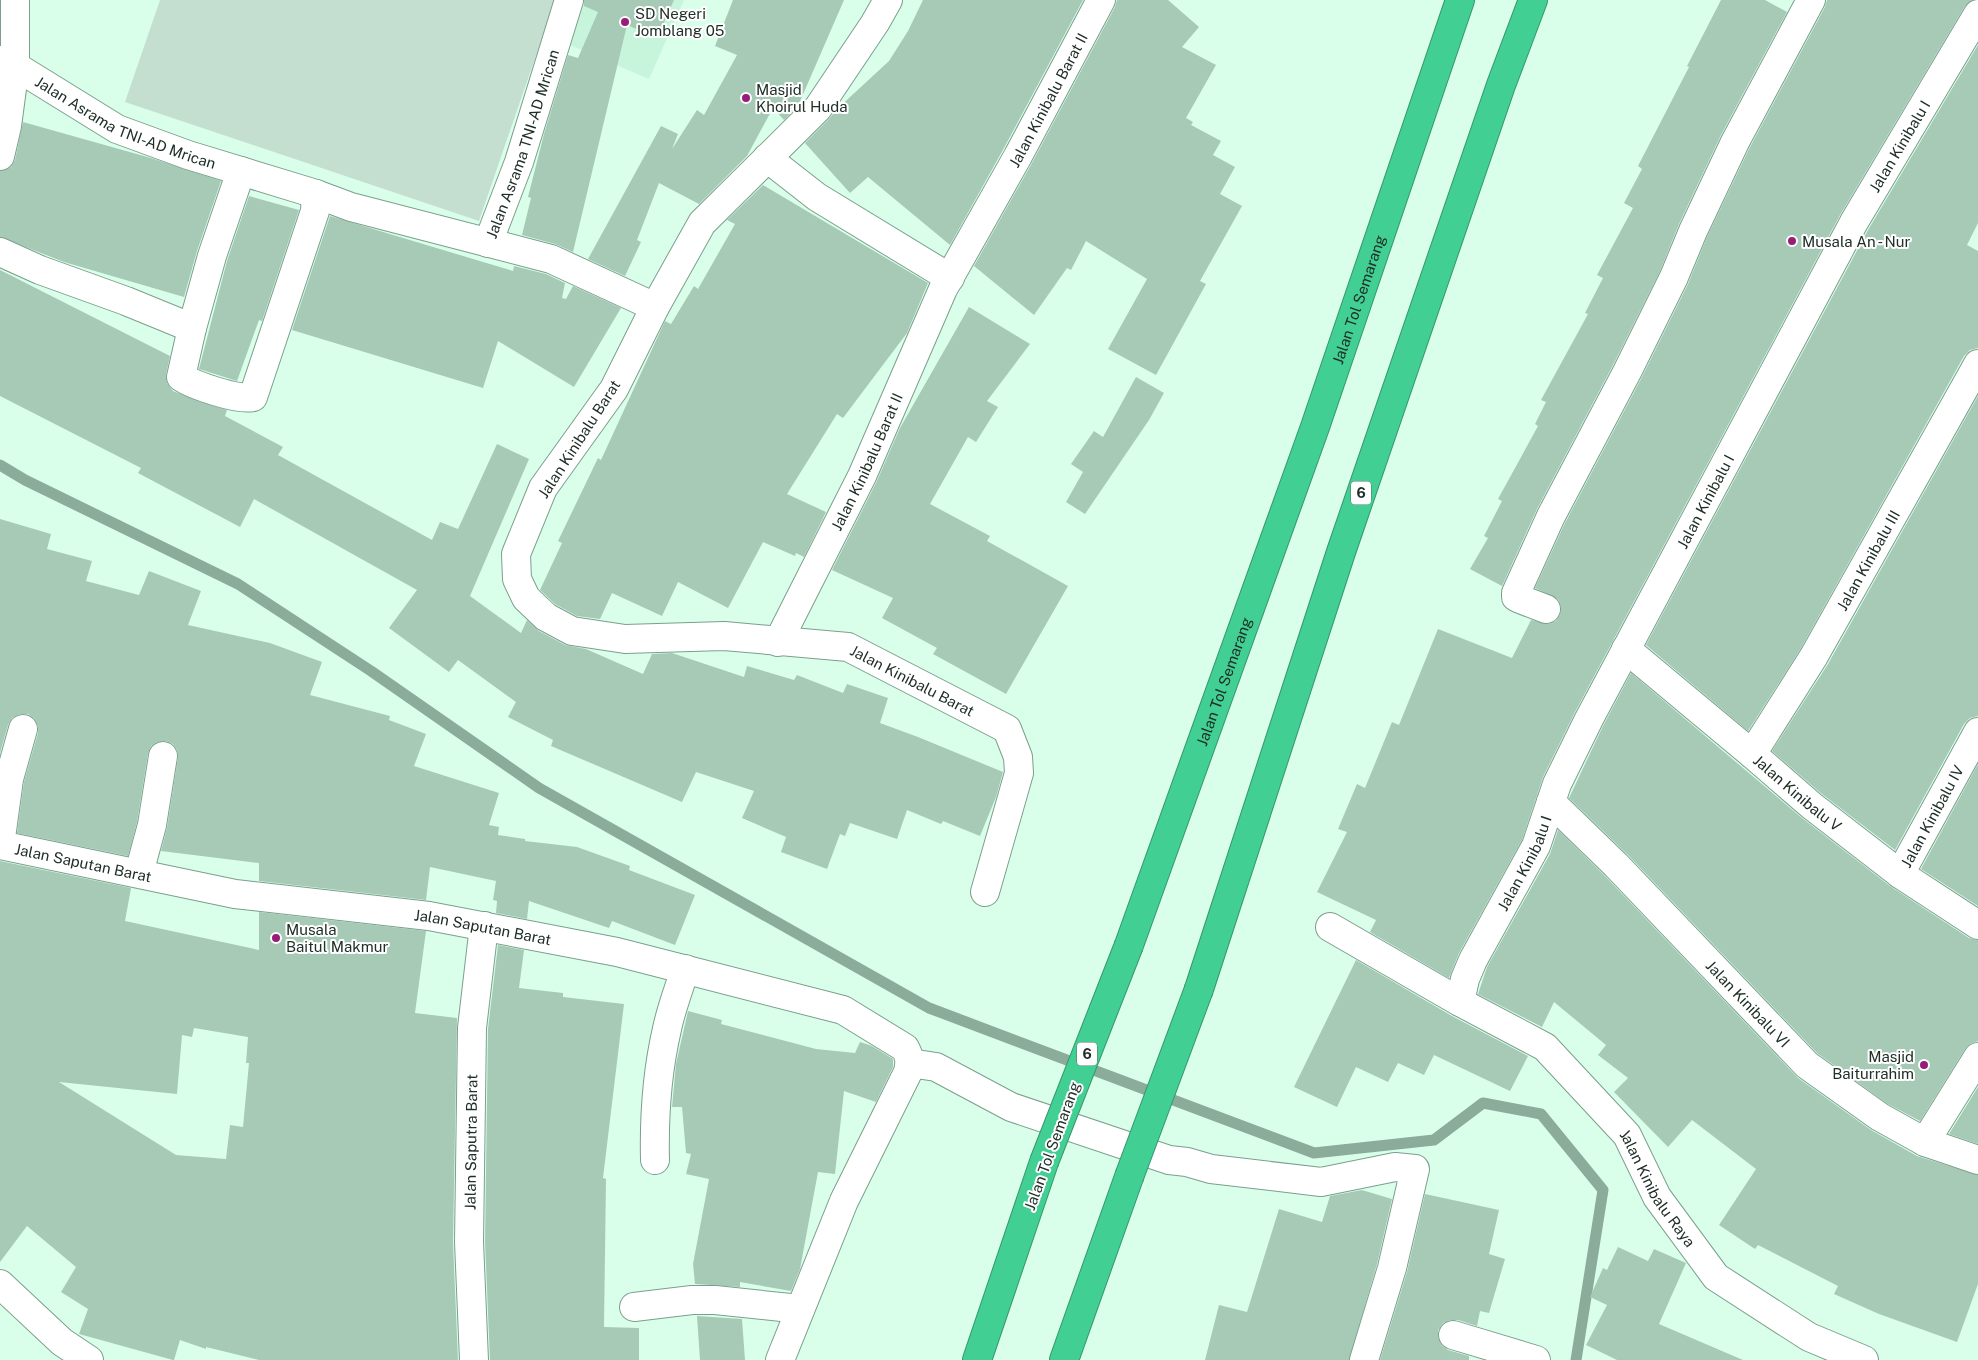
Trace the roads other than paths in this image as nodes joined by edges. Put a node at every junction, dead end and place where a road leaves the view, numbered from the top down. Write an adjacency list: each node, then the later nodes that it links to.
1 (15, 0): 9 (street, Jalan Asrama TNI-AD Mrican)
2 (569, 0): 14 (street, Jalan Asrama TNI-AD Mrican)
3 (888, 0): 11 (street, Jalan Kinibalu Barat)
4 (1101, 0): 16 (street, Jalan Kinibalu Barat II)
5 (1460, 0): 49 (highway, Jalan Tol Semarang / 6, bridge)
6 (1533, 0): 50 (highway, 6, bridge)
7 (1811, 0): 20 (street)
8 (1978, 14): 22 (street, Jalan Kinibalu I)
9 (7, 63): 10 (street, Jalan Asrama TNI-AD Mrican); 12 (street, Jalan Asrama TNI-AD Mrican)
10 (0, 156)
11 (767, 158): 16 (street); 17 (street, Jalan Kinibalu Barat)
12 (242, 170): 13 (street, Jalan Asrama TNI-AD Mrican); 18 (street)
13 (316, 194): 14 (street, Jalan Asrama TNI-AD Mrican); 18 (street)
14 (488, 243): 17 (street)
15 (0, 252): 18 (street)
16 (950, 278): 21 (street, Jalan Kinibalu Barat II)
17 (655, 307): 21 (street, Jalan Kinibalu Barat)
18 (192, 328)
19 (1978, 364): 25 (street, Jalan Kinibalu III)
20 (1546, 609)
21 (778, 642): 31 (street, Jalan Kinibalu Barat)
22 (1626, 649): 25 (street, Jalan Kinibalu V); 27 (street, Jalan Kinibalu I)
23 (23, 729): 28 (street)
24 (1978, 732): 30 (street, Jalan Kinibalu IV)
25 (1752, 754): 30 (street, Jalan Kinibalu V)
26 (163, 756): 29 (street)
27 (1551, 802): 36 (street, Jalan Kinibalu I); 39 (street, Jalan Kinibalu VI)
28 (0, 845): 29 (street, Jalan Saputan Barat)
29 (139, 873): 33 (street, Jalan Saputan Barat)
30 (1900, 874): 32 (street, Jalan Kinibalu V)
31 (985, 892)
32 (1978, 925)
33 (484, 926): 35 (street, Jalan Saputan Barat); 47 (street, Jalan Saputra Barat)
34 (1330, 927): 36 (street, Jalan Kinibalu Raya)
35 (685, 969): 38 (street, Jalan Saputan Barat); 40 (street)
36 (1460, 1002): 53 (street, Jalan Kinibalu Raya)
37 (1978, 1057): 39 (street)
38 (910, 1063): 44 (street); 51 (street)
39 (1925, 1142): 41 (street, Jalan Kinibalu VI)
40 (655, 1160)
41 (1978, 1160)
42 (0, 1284): 46 (street)
43 (634, 1307): 44 (street)
44 (800, 1308): 48 (street)
45 (1453, 1335): 52 (street)
46 (89, 1360)
47 (474, 1360)
48 (780, 1360)
49 (977, 1360)
50 (1064, 1360)
51 (1364, 1360)
52 (1536, 1360)
53 (1864, 1360)

